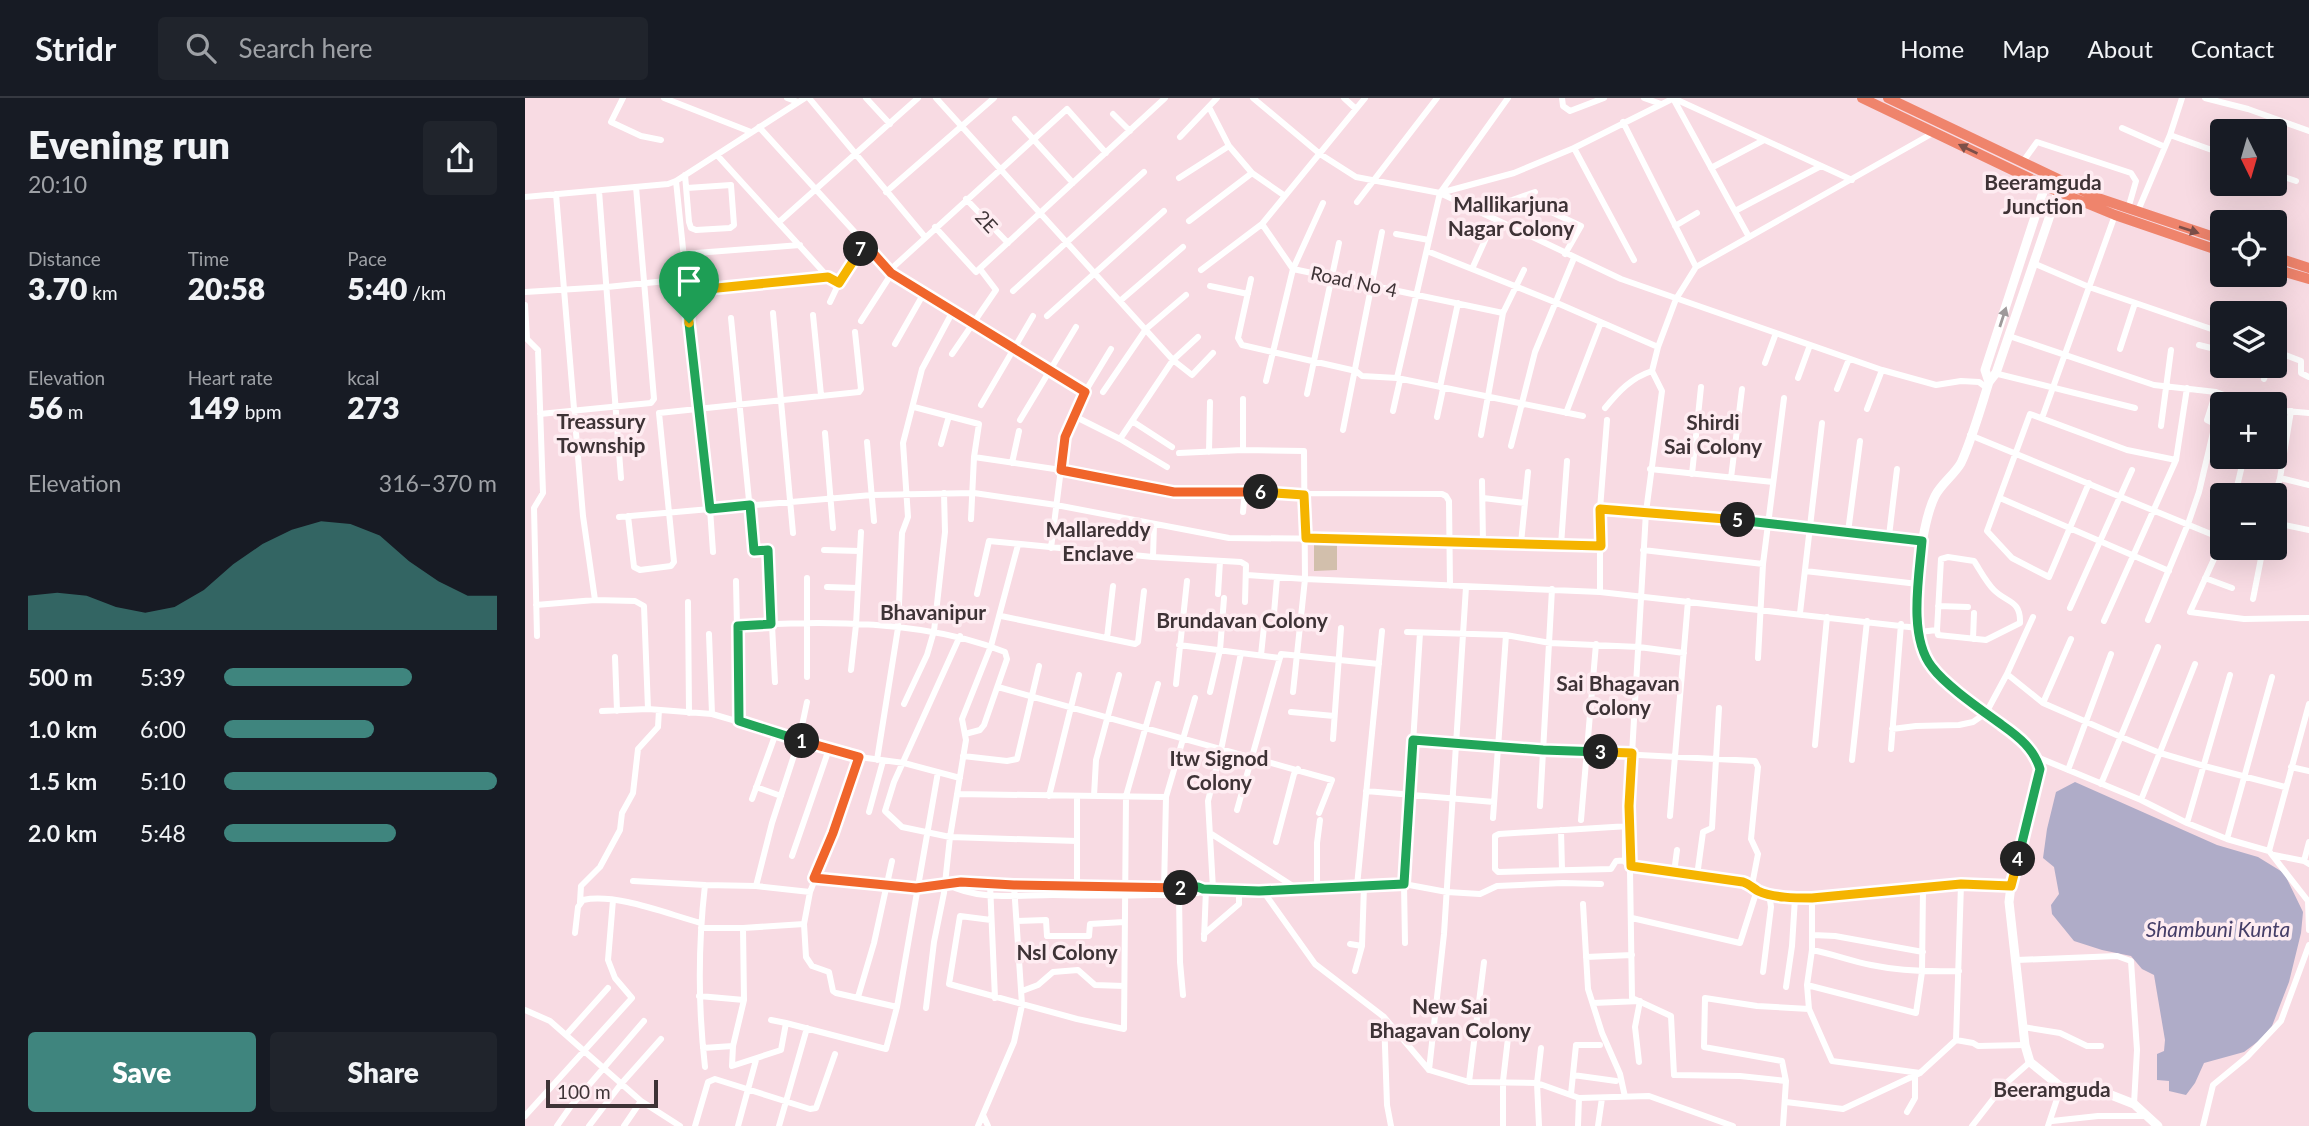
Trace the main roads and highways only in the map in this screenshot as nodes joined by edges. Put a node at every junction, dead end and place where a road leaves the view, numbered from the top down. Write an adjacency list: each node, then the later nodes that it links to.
1 (1863, 98): 4 (highway, one-way to 1)
2 (1888, 98): 3 (highway)
3 (1907, 102): 6 (highway, one-way to 6)
4 (2045, 186): 5 (highway); 12 (main road, one-way to 4)
5 (2058, 192): 7 (highway); 12 (main road)
6 (2210, 236)
7 (2210, 248)
8 (2287, 261): 9 (highway)
9 (2309, 268)
10 (2287, 272): 11 (highway)
11 (2309, 279)
12 (1988, 385): 13 (main road)
13 (2158, 1126)

